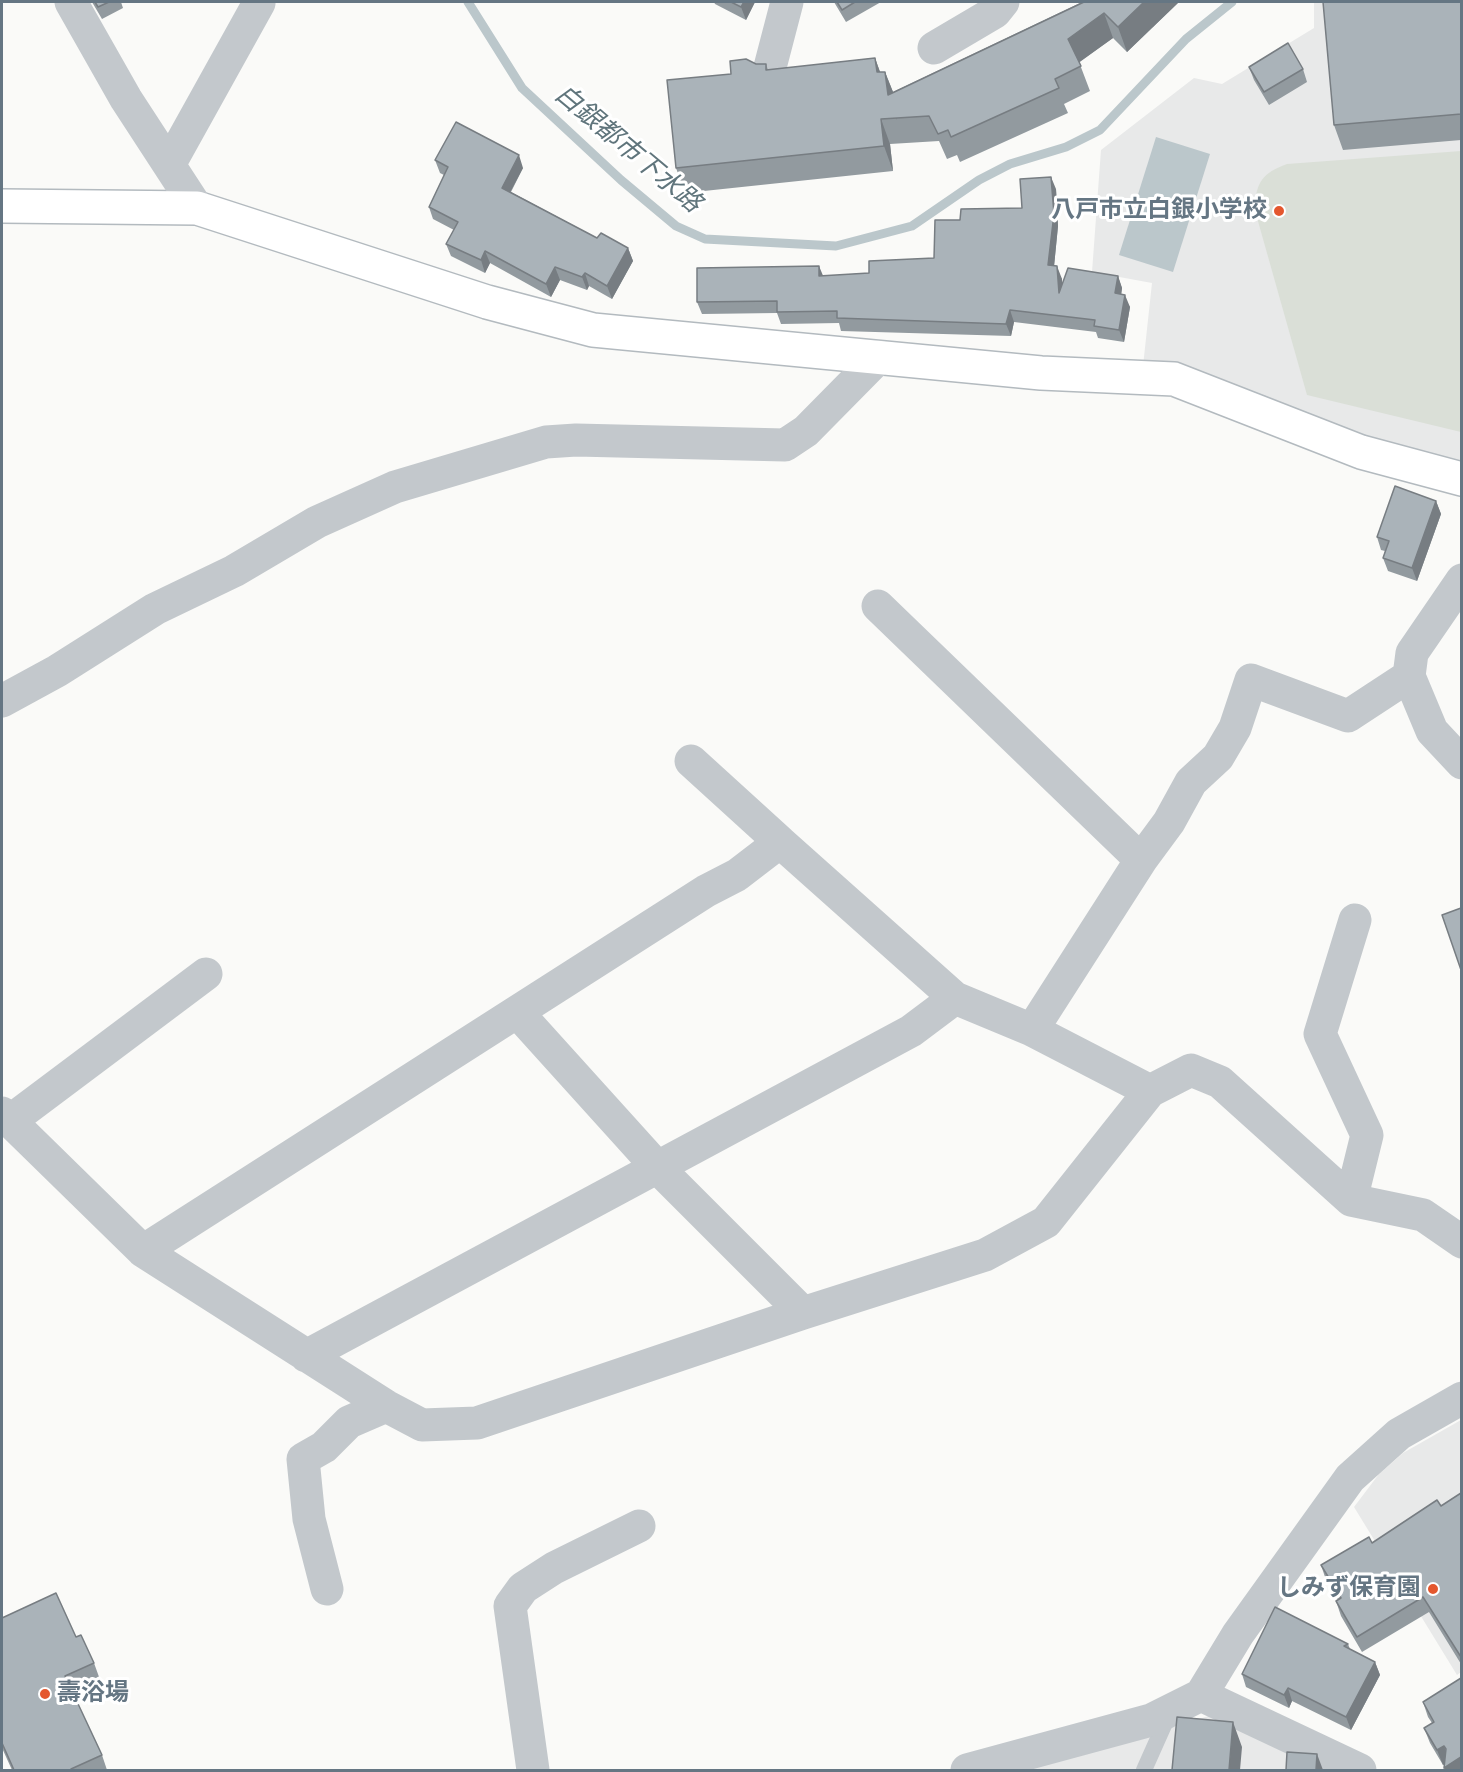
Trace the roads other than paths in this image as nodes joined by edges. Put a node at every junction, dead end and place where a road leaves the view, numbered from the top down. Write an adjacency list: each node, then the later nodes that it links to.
1 (71, 2): 7 (street)
2 (787, 2): 6 (street)
3 (1003, 2): 5 (street)
4 (259, 3): 7 (street)
5 (934, 48)
6 (769, 71)
7 (169, 165): 9 (street)
8 (2, 206): 9 (street)
9 (197, 208): 10 (street)
10 (879, 357): 11 (street); 15 (street)
11 (1461, 479)
12 (1461, 580): 14 (street)
13 (878, 606): 19 (street)
14 (1409, 676): 17 (street); 19 (street)
15 (2, 701)
16 (691, 761): 18 (street)
17 (1461, 763)
18 (780, 842): 22 (street); 23 (street)
19 (1141, 860): 24 (street)
20 (1355, 920): 28 (street)
21 (206, 974): 26 (street)
22 (955, 998): 24 (street); 27 (street)
23 (518, 1013): 27 (street); 30 (street)
24 (1032, 1030): 25 (street)
25 (1150, 1091): 28 (street); 31 (street)
26 (6, 1117): 30 (street)
27 (658, 1168): 31 (street); 32 (street)
28 (1351, 1200): 29 (street)
29 (1461, 1242)
30 (143, 1251): 32 (street)
31 (803, 1312): 34 (street)
32 (306, 1356): 34 (street)
33 (1461, 1398): 37 (street)
34 (386, 1406): 36 (street)
35 (639, 1526): 39 (street)
36 (327, 1588)
37 (1201, 1695): 38 (street); 42 (street)
38 (1171, 1711): 40 (street); 41 (lane)
39 (533, 1770)
40 (967, 1770)
41 (1143, 1770)
42 (1360, 1770)

